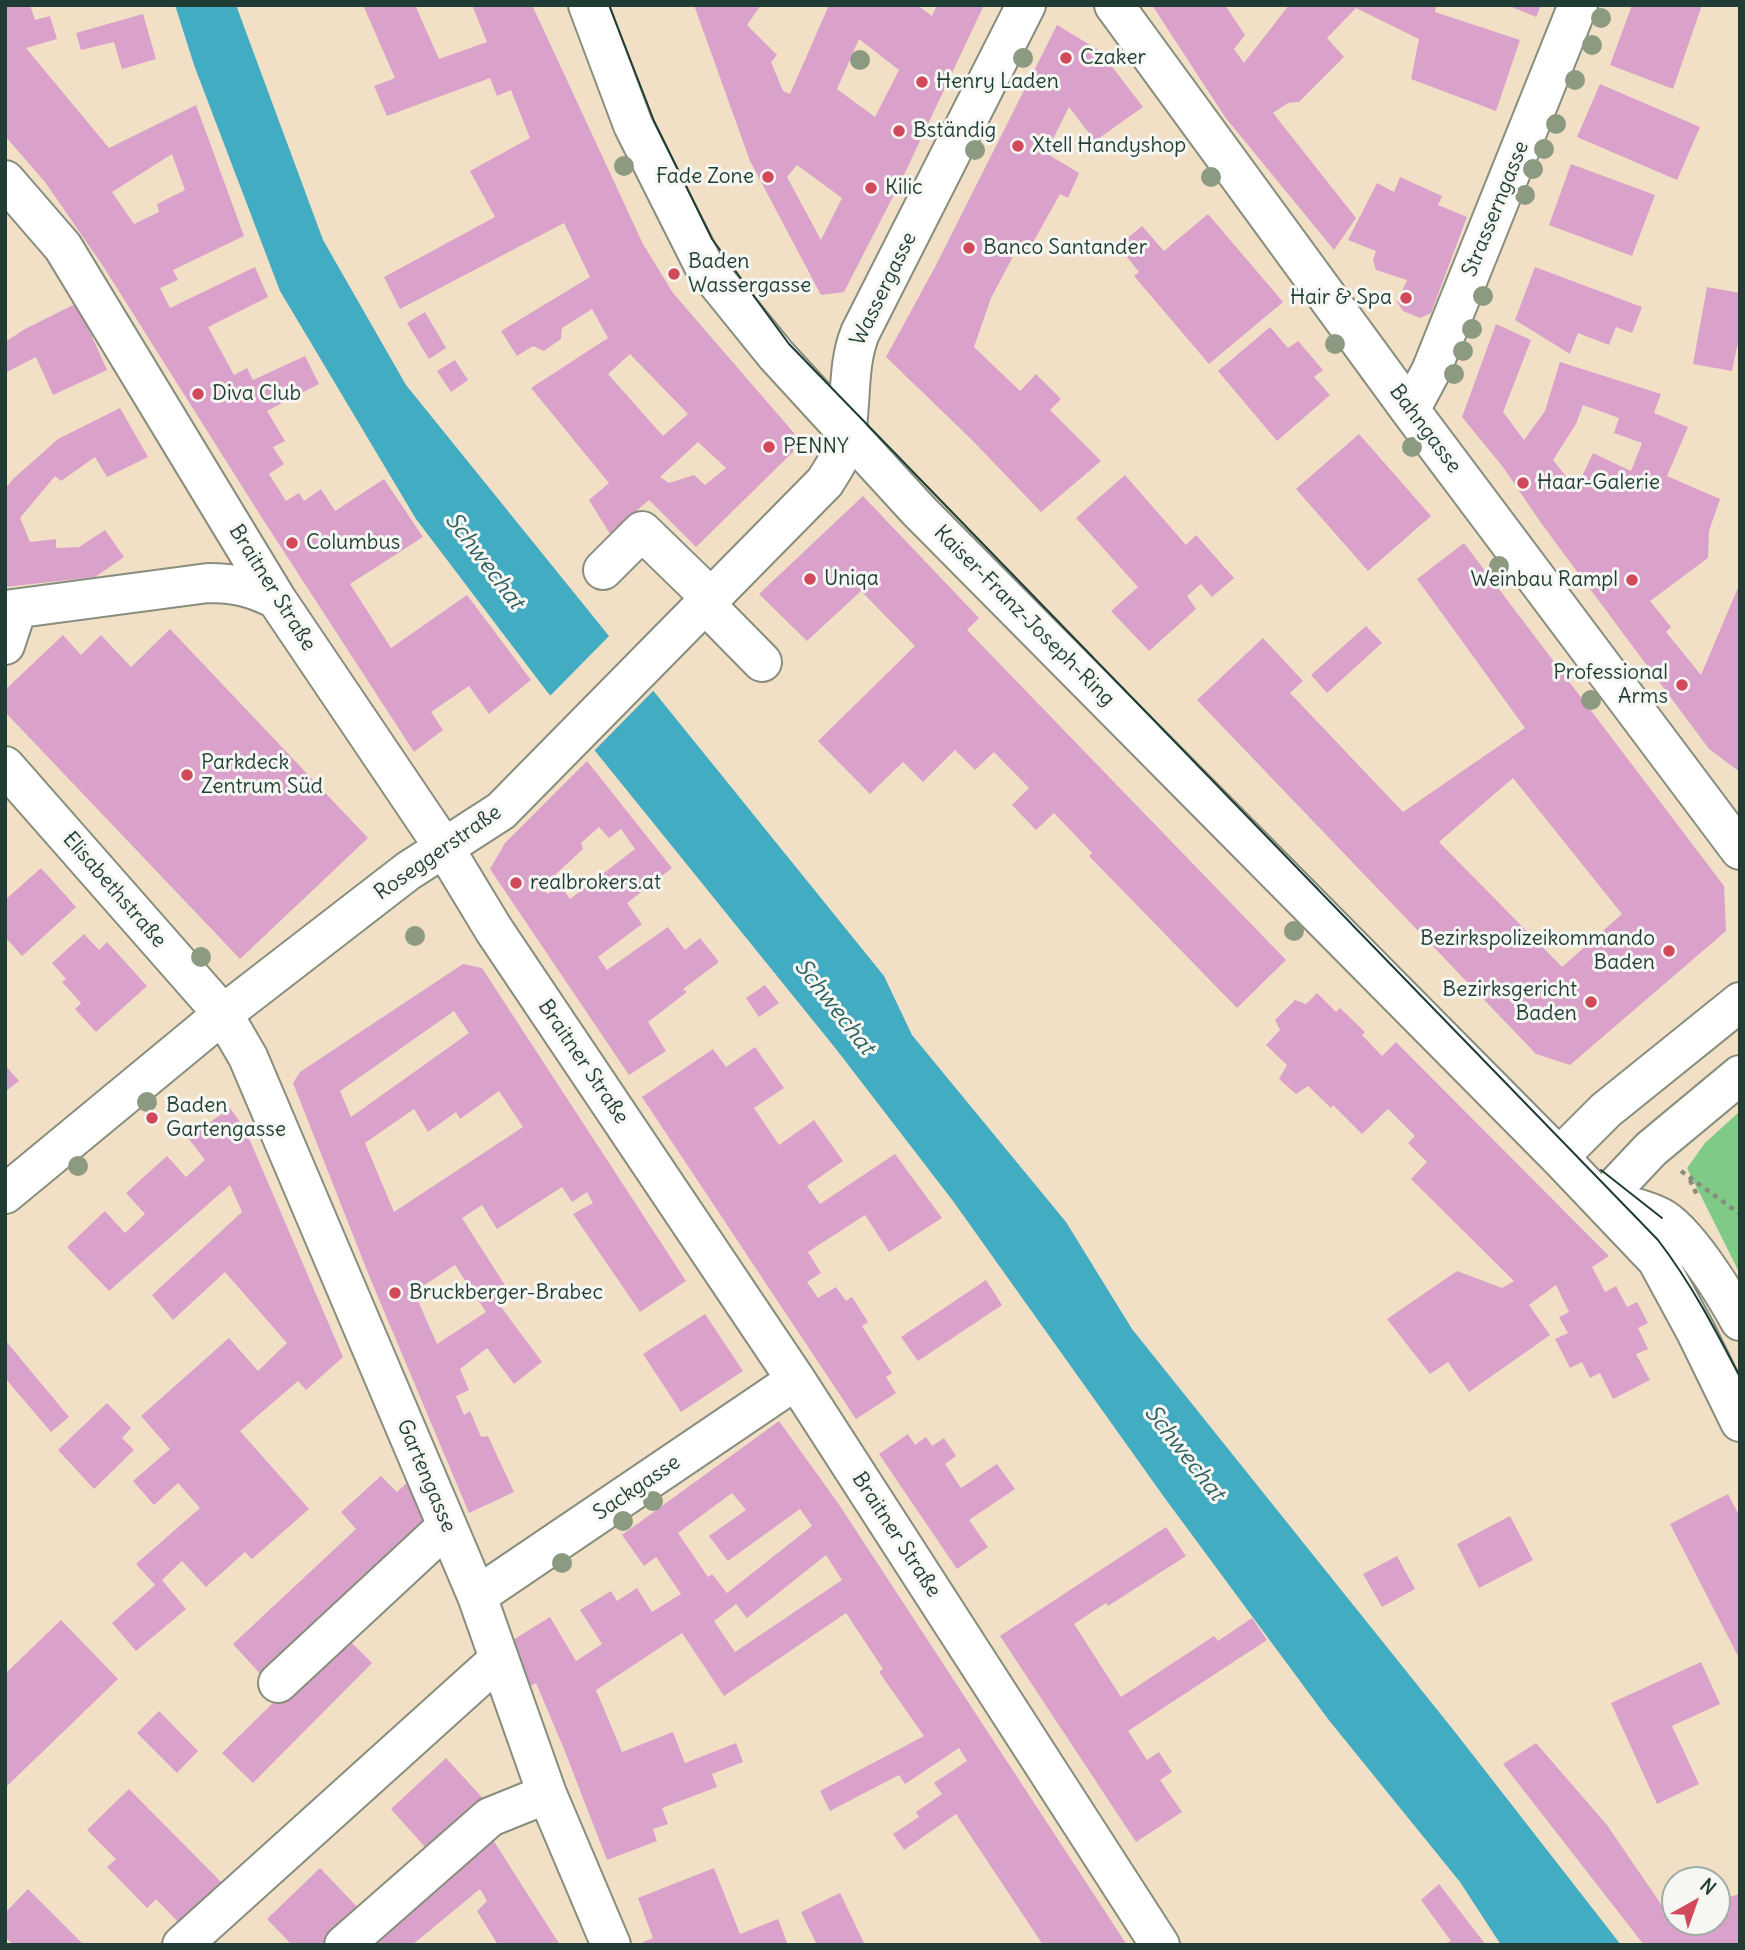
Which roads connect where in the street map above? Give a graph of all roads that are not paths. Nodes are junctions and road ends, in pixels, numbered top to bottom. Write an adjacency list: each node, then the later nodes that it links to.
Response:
1 (588, 5): 7 (street, Kaiser-Franz-Joseph-Ring)
2 (1026, 5): 7 (street, Wassergasse)
3 (1114, 5): 6 (street, Bahngasse)
4 (1578, 5): 6 (street, Strasserngasse)
5 (5, 180): 9 (street, Braitner Straße)
6 (1410, 410): 16 (street, Bahngasse)
7 (845, 431): 10 (street, Roseggerstraße); 20 (street, Kaiser-Franz-Joseph-Ring)
8 (603, 570): 10 (street)
9 (277, 600): 11 (street); 15 (street, Braitner Straße)
10 (708, 601): 13 (street); 15 (street, Roseggerstraße)
11 (11, 610): 12 (street)
12 (5, 645)
13 (762, 662)
14 (5, 766): 18 (street, Elisabethstraße)
15 (444, 849): 18 (street, Roseggerstraße); 24 (street, Braitner Straße)
16 (1740, 850)
17 (1740, 1002): 20 (street)
18 (223, 1014): 21 (street, Roseggerstraße); 26 (street, Gartengasse)
19 (1740, 1075): 22 (street)
20 (1559, 1157): 22 (street, Kaiser-Franz-Joseph-Ring)
21 (5, 1194)
22 (1602, 1201): 23 (street); 25 (street, Kaiser-Franz-Joseph-Ring)
23 (1740, 1321)
24 (796, 1380): 27 (street, Sackgasse); 34 (street, Braitner Straße)
25 (1740, 1422)
26 (447, 1526): 27 (street, Gartengasse); 29 (street)
27 (477, 1596): 28 (street, Gartengasse)
28 (499, 1659): 30 (street, Gartengasse); 31 (street)
29 (278, 1683)
30 (547, 1794): 32 (street); 33 (street, Gartengasse)
31 (182, 1945)
32 (344, 1945)
33 (611, 1945)
34 (1160, 1945)

